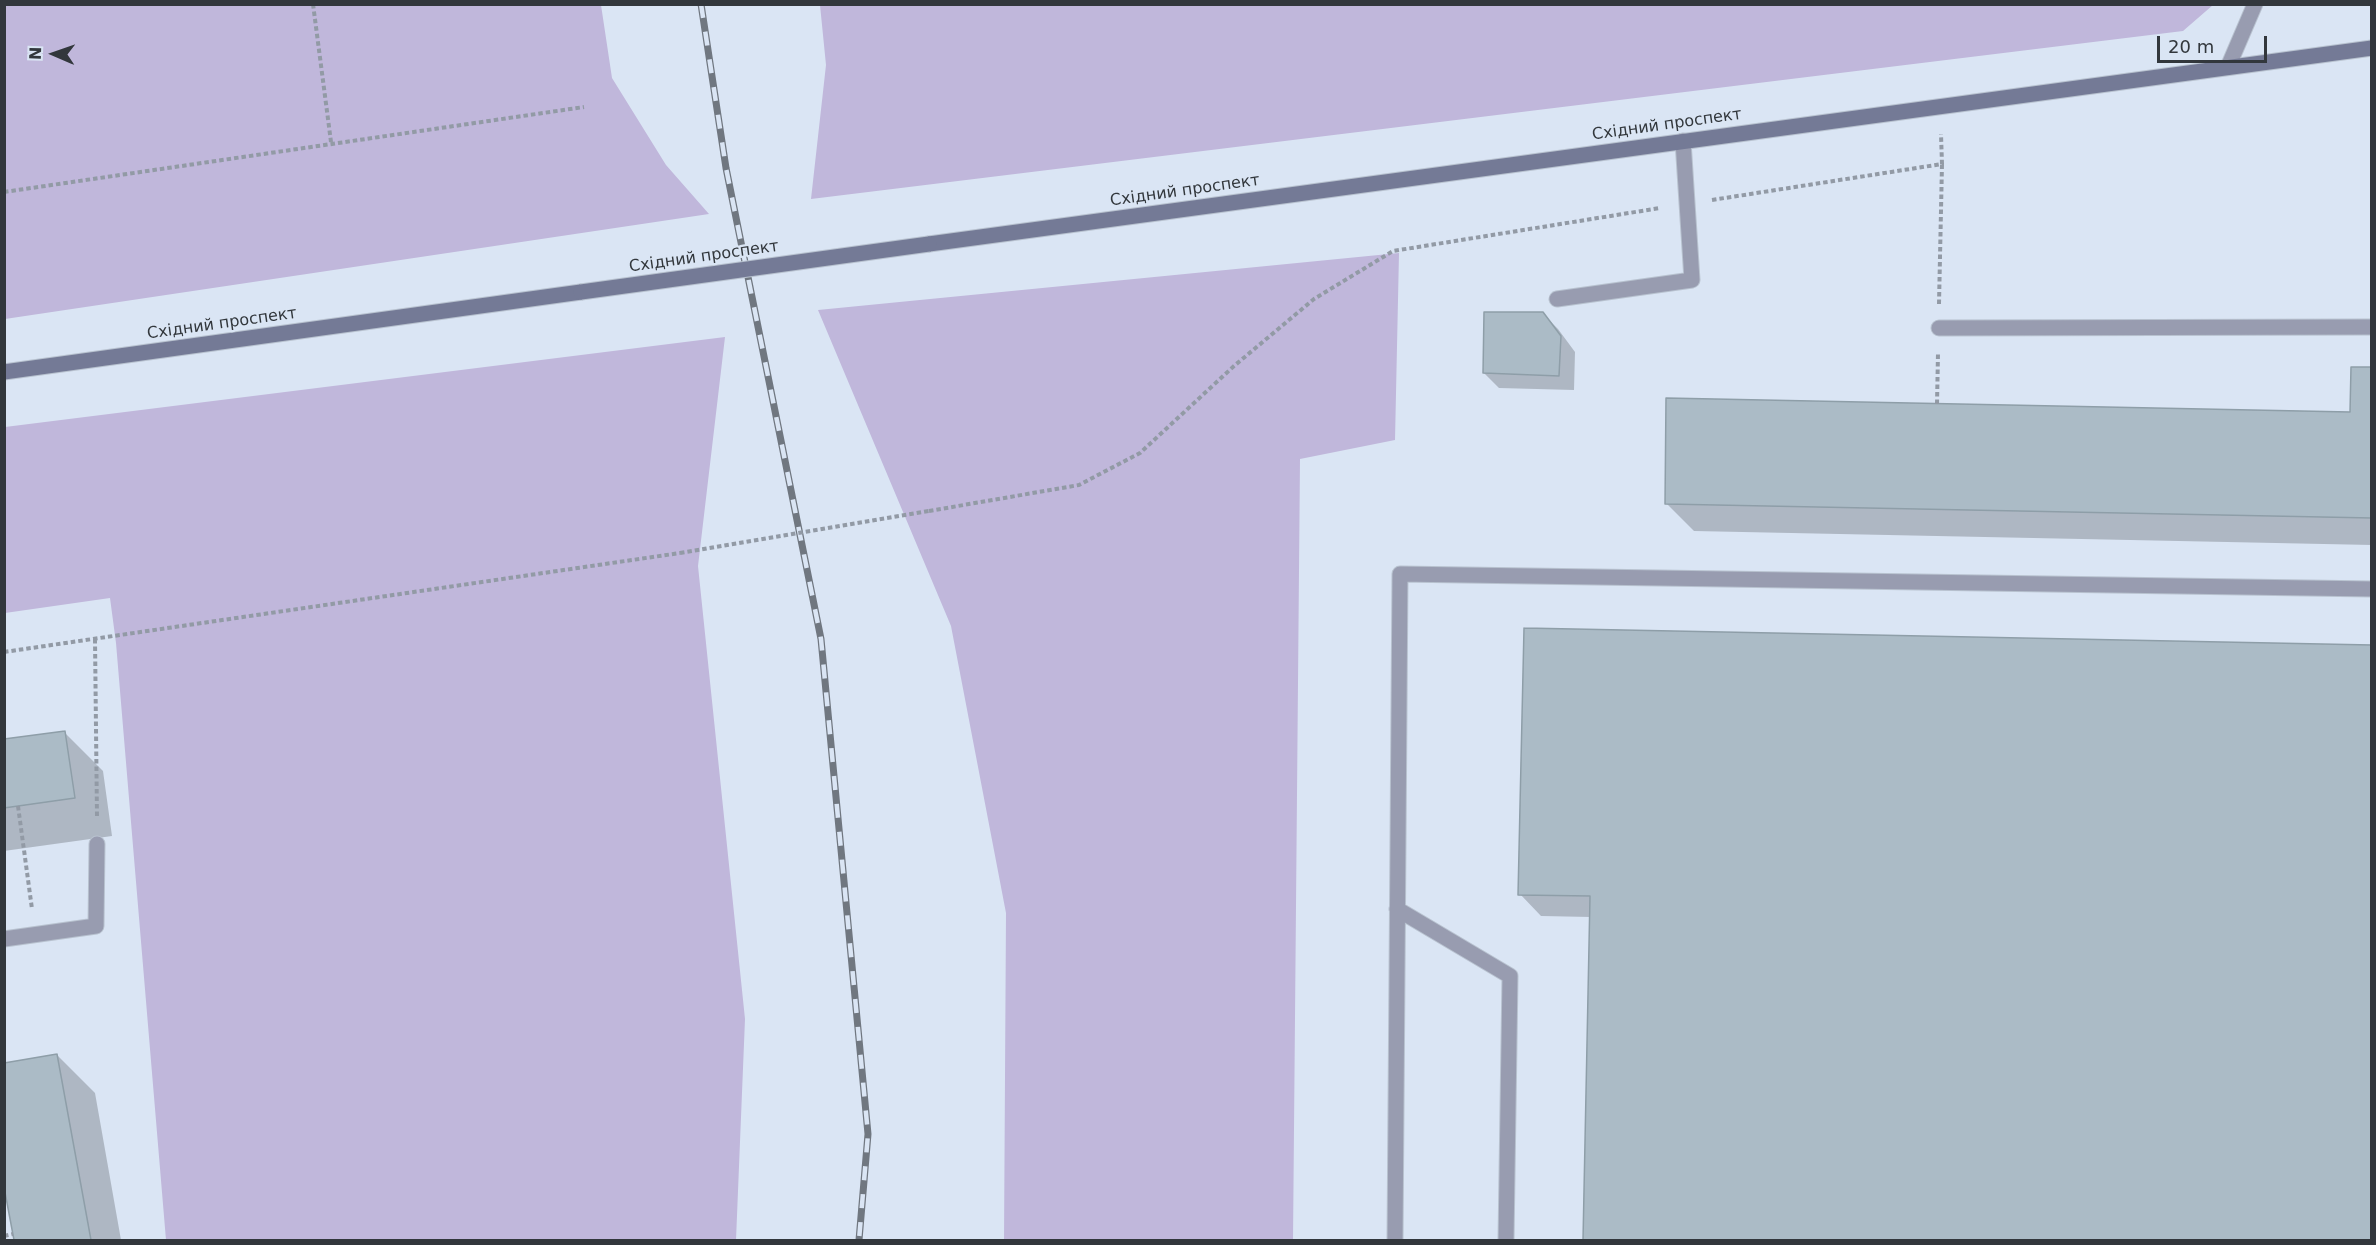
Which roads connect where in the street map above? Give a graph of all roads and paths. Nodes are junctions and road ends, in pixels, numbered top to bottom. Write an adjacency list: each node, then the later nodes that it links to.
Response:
1 (313, 4): 8 (path)
2 (2255, 4): 4 (lane)
3 (2372, 48): 4 (main road, Східний проспект)
4 (2228, 67): 5 (main road, Східний проспект)
5 (1941, 106): 7 (main road, Східний проспект); 9 (path)
6 (584, 107): 8 (path)
7 (1683, 141): 11 (lane); 15 (main road, Східний проспект, bridge)
8 (331, 142): 10 (path)
9 (1942, 164): 11 (path); 14 (path)
10 (4, 192)
11 (1687, 204): 12 (lane); 18 (path, bridge)
12 (1557, 299)
13 (2372, 327): 14 (lane)
14 (1939, 328): 16 (path)
15 (4, 372)
16 (1937, 404)
17 (2372, 589): 22 (lane)
18 (95, 639): 19 (path); 21 (path)
19 (4, 652)
20 (18, 806): 23 (path)
21 (98, 844): 23 (lane)
22 (1397, 909): 27 (lane); 28 (lane)
23 (36, 935): 24 (lane)
24 (4, 939)
25 (13, 1234): 26 (path)
26 (4, 1236)
27 (1395, 1240)
28 (1506, 1240)

